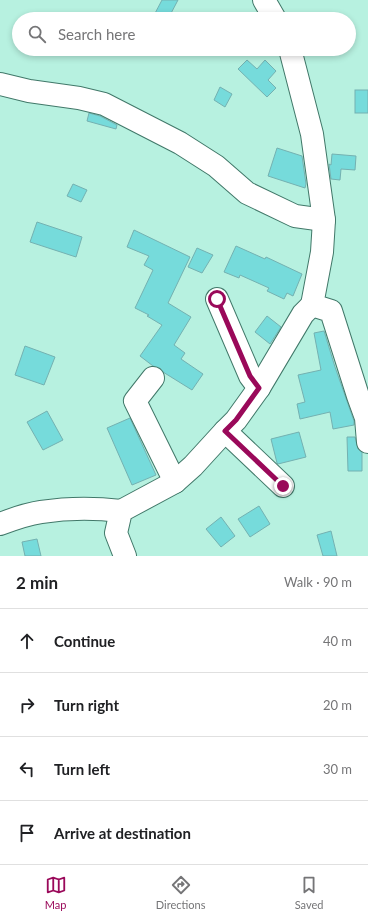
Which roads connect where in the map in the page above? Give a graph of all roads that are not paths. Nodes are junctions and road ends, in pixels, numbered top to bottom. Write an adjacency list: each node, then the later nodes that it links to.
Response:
1 (264, 0): 2 (street)
2 (271, 12)
3 (292, 56): 5 (street)
4 (0, 84): 5 (street)
5 (324, 220): 7 (street)
6 (217, 299): 9 (street)
7 (312, 305): 9 (street); 11 (street)
8 (153, 378): 12 (street)
9 (259, 388): 10 (street)
10 (225, 431): 12 (street); 13 (street)
11 (368, 442)
12 (174, 482): 14 (street)
13 (283, 486)
14 (121, 511): 15 (street); 16 (street)
15 (0, 524)
16 (125, 556)

